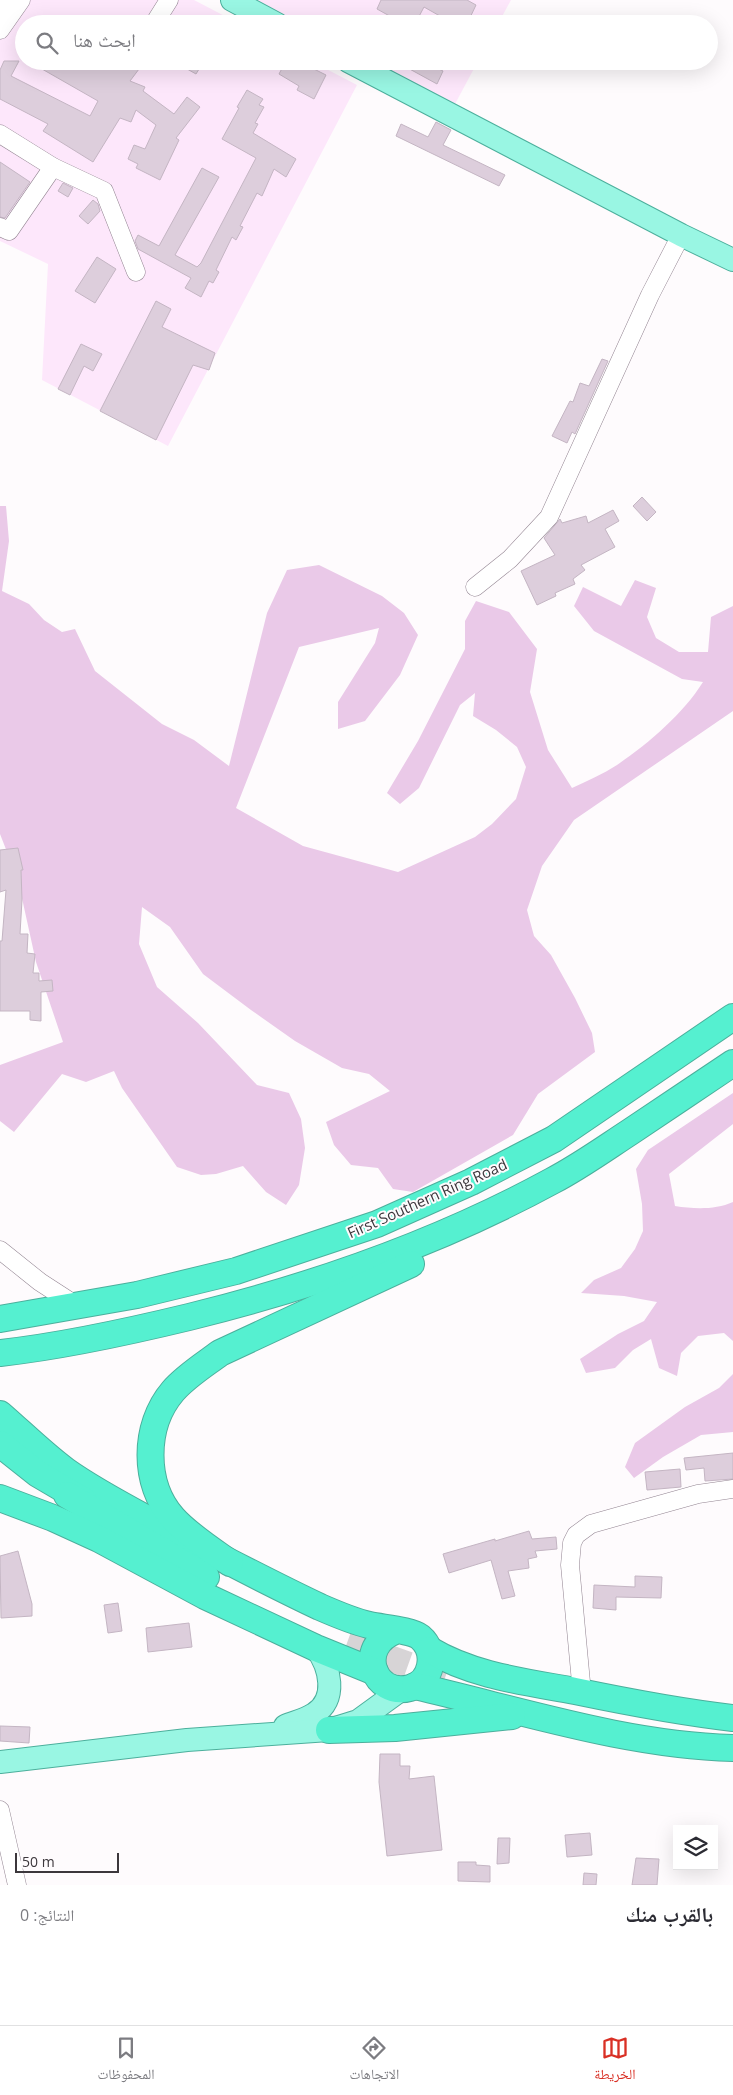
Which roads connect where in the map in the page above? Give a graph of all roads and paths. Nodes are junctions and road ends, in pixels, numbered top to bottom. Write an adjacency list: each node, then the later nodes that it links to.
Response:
1 (3, 0): 5 (street)
2 (21, 0): 8 (street)
3 (169, 0): 6 (street)
4 (232, 0): 7 (main road)
5 (0, 5)
6 (159, 15)
7 (260, 15)
8 (0, 30)
9 (365, 70): 13 (main road)
10 (0, 134): 11 (street)
11 (53, 167): 12 (street); 15 (street)
12 (0, 226)
13 (680, 235): 14 (main road); 16 (street)
14 (733, 260)
15 (136, 272)
16 (475, 587)
17 (733, 1017): 21 (highway, First Southern Ring Road)
18 (733, 1062): 19 (highway)
19 (552, 1181): 23 (highway); 29 (highway)
20 (0, 1250): 21 (street)
21 (77, 1306): 22 (highway, First Southern Ring Road)
22 (0, 1319)
23 (0, 1353)
24 (0, 1414): 29 (highway)
25 (0, 1444): 26 (highway)
26 (38, 1474): 30 (highway); 35 (highway)
27 (733, 1489): 38 (street)
28 (0, 1497): 30 (highway); 33 (highway)
29 (230, 1563): 31 (highway)
30 (198, 1573): 32 (highway)
31 (396, 1631): 34 (highway); 35 (highway)
32 (347, 1643)
33 (316, 1648): 35 (highway); 41 (main road)
34 (430, 1650): 37 (highway); 38 (highway)
35 (374, 1669): 37 (highway); 41 (main road)
36 (445, 1678): 43 (highway)
37 (408, 1688): 39 (highway); 42 (main road)
38 (582, 1693): 40 (highway)
39 (531, 1714): 42 (highway); 45 (highway)
40 (733, 1718)
41 (278, 1728): 44 (main road)
42 (329, 1730): 44 (main road)
43 (733, 1732)
44 (187, 1740): 46 (main road)
45 (733, 1748)
46 (0, 1762)
47 (0, 1810): 48 (street)
48 (17, 1885)

